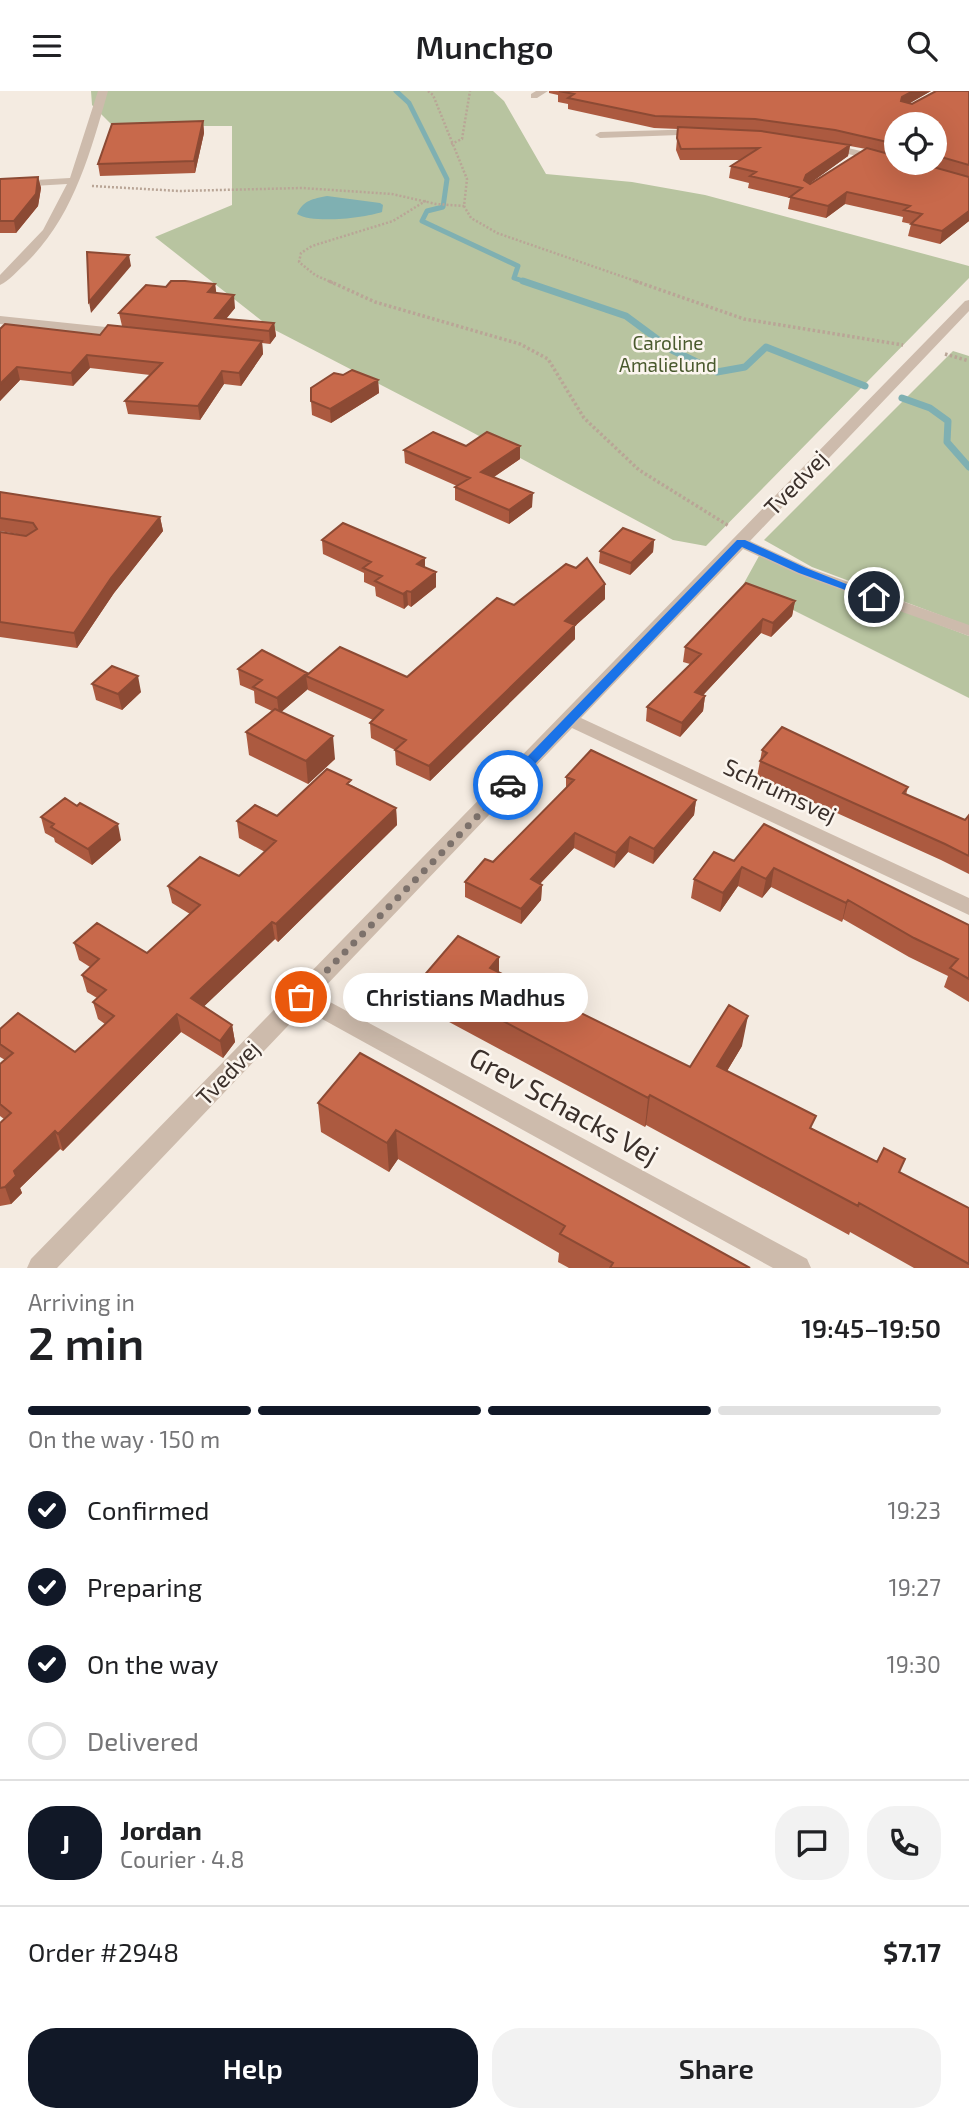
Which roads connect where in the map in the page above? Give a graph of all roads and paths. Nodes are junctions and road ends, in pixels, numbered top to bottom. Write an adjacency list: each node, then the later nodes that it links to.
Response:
1 (103, 91): 11 (street)
2 (428, 91): 6 (path)
3 (470, 91): 6 (path)
4 (717, 133): 5 (street)
5 (600, 135)
6 (451, 144): 14 (path)
7 (822, 145): 8 (street)
8 (863, 153): 9 (street); 10 (street)
9 (884, 159)
10 (853, 161)
11 (71, 183): 12 (street); 13 (path); 15 (street)
12 (0, 185)
13 (428, 200): 14 (path); 21 (path)
14 (464, 207): 19 (path)
15 (0, 281)
16 (969, 304): 19 (street, Tvedvej)
17 (0, 320): 18 (street)
18 (145, 335)
19 (924, 348): 20 (path); 21 (street, Tvedvej)
20 (969, 361)
21 (743, 539): 22 (street); 23 (street, Tvedvej)
22 (969, 631)
23 (570, 720): 24 (street, Schrumsvej); 25 (street, Tvedvej)
24 (969, 907)
25 (301, 997): 26 (street, Tvedvej); 27 (street, Grev Schacks Vej)
26 (40, 1268)
27 (799, 1268)

